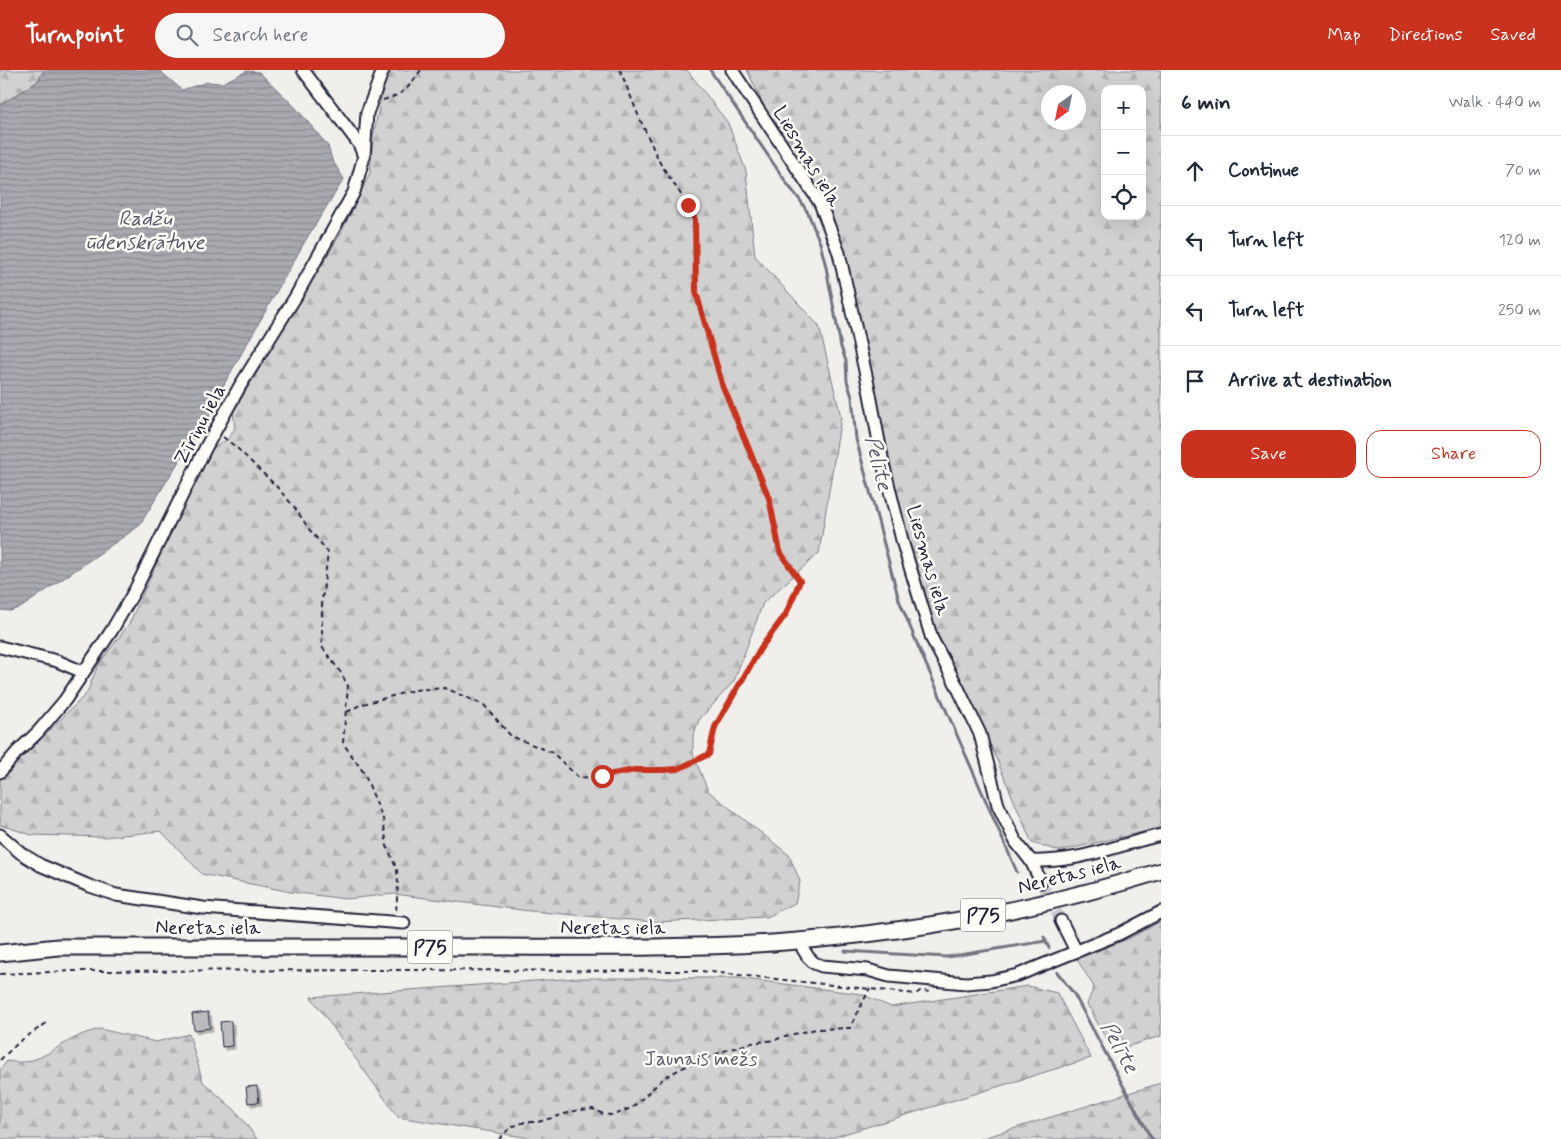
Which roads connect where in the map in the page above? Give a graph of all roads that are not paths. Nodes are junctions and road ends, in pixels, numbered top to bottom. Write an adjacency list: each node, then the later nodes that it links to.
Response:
1 (303, 70): 4 (street)
2 (383, 70): 4 (street, Zīriņu iela)
3 (732, 70): 10 (street, Liesmas iela)
4 (364, 156): 6 (street, Zīriņu iela)
5 (0, 646): 6 (street)
6 (83, 672): 7 (street, Zīriņu iela)
7 (0, 772)
8 (0, 835): 14 (street)
9 (1161, 835): 10 (street)
10 (1031, 861): 12 (street, Liesmas iela)
11 (1161, 871): 16 (main road, Neretas iela / P75)
12 (1041, 882)
13 (1161, 912): 19 (street)
14 (400, 919)
15 (1061, 921): 19 (street)
16 (802, 941): 18 (main road, Neretas iela / P75); 19 (street)
17 (0, 942): 18 (main road, Neretas iela)
18 (58, 947): 20 (main road, Neretas iela / P75)
19 (1076, 951)
20 (0, 954)

